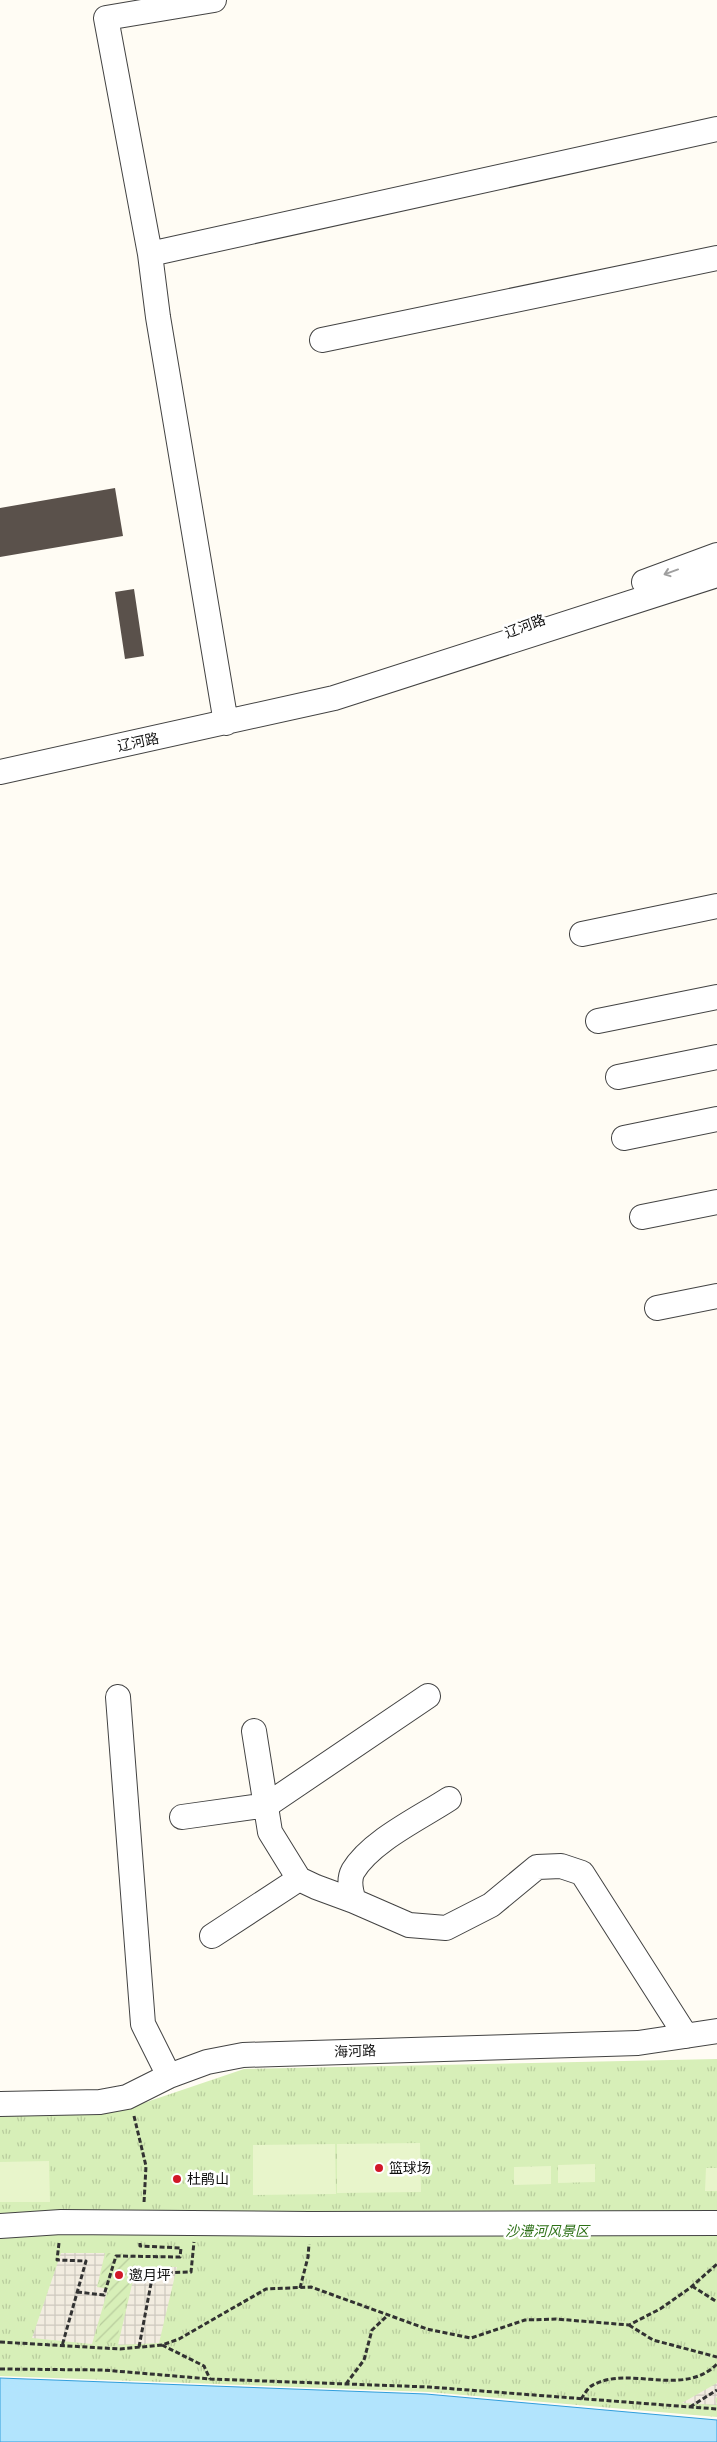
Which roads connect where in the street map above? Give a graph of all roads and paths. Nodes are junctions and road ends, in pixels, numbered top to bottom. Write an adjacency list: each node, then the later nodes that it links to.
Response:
1 (214, 0): 2 (street)
2 (104, 9): 4 (street)
3 (717, 129): 4 (street)
4 (150, 254): 10 (street)
5 (717, 258): 6 (street)
6 (322, 340)
7 (717, 555): 9 (street, 辽河路, one-way to 9)
8 (717, 575): 9 (street, 辽河路)
9 (334, 698): 10 (street, 辽河路)
10 (226, 723): 11 (street, 辽河路)
11 (0, 772)
12 (717, 906): 13 (street)
13 (582, 934)
14 (717, 997): 15 (street)
15 (598, 1021)
16 (717, 1057): 17 (street)
17 (618, 1077)
18 (717, 1119): 19 (street)
19 (624, 1138)
20 (717, 1202): 21 (street)
21 (642, 1217)
22 (717, 1296): 23 (street)
23 (657, 1308)
24 (428, 1696): 28 (street)
25 (118, 1698): 35 (street)
26 (254, 1730): 28 (street)
27 (449, 1799): 31 (street)
28 (267, 1805): 29 (street); 30 (street)
29 (182, 1817)
30 (299, 1879): 31 (street); 32 (street)
31 (354, 1901): 34 (street)
32 (212, 1936)
33 (717, 2031): 34 (street, 海河路)
34 (686, 2036): 35 (street, 海河路)
35 (169, 2076): 36 (street, 海河路)
36 (127, 2097): 37 (street, 海河路); 39 (path)
37 (0, 2104)
38 (60, 2222): 39 (street); 43 (street); 47 (path)
39 (144, 2222): 40 (street); 47 (path)
40 (195, 2222): 42 (street); 54 (path)
41 (717, 2223): 42 (street)
42 (309, 2224): 46 (path)
43 (0, 2226)
44 (717, 2264): 45 (path)
45 (692, 2286): 48 (path); 50 (path)
46 (300, 2288): 49 (path); 52 (path)
47 (77, 2292): 53 (path)
48 (717, 2302)
49 (388, 2314): 50 (path); 59 (path)
50 (629, 2325): 55 (path)
51 (0, 2342): 53 (path)
52 (162, 2345): 54 (path); 58 (path)
53 (62, 2346): 54 (path)
54 (139, 2347)
55 (717, 2357)
56 (717, 2364): 61 (path)
57 (0, 2369): 58 (path)
58 (210, 2380): 59 (path)
59 (346, 2384): 61 (path)
60 (717, 2390): 62 (path)
61 (581, 2400): 62 (path)
62 (690, 2407): 63 (path)
63 (717, 2409)

